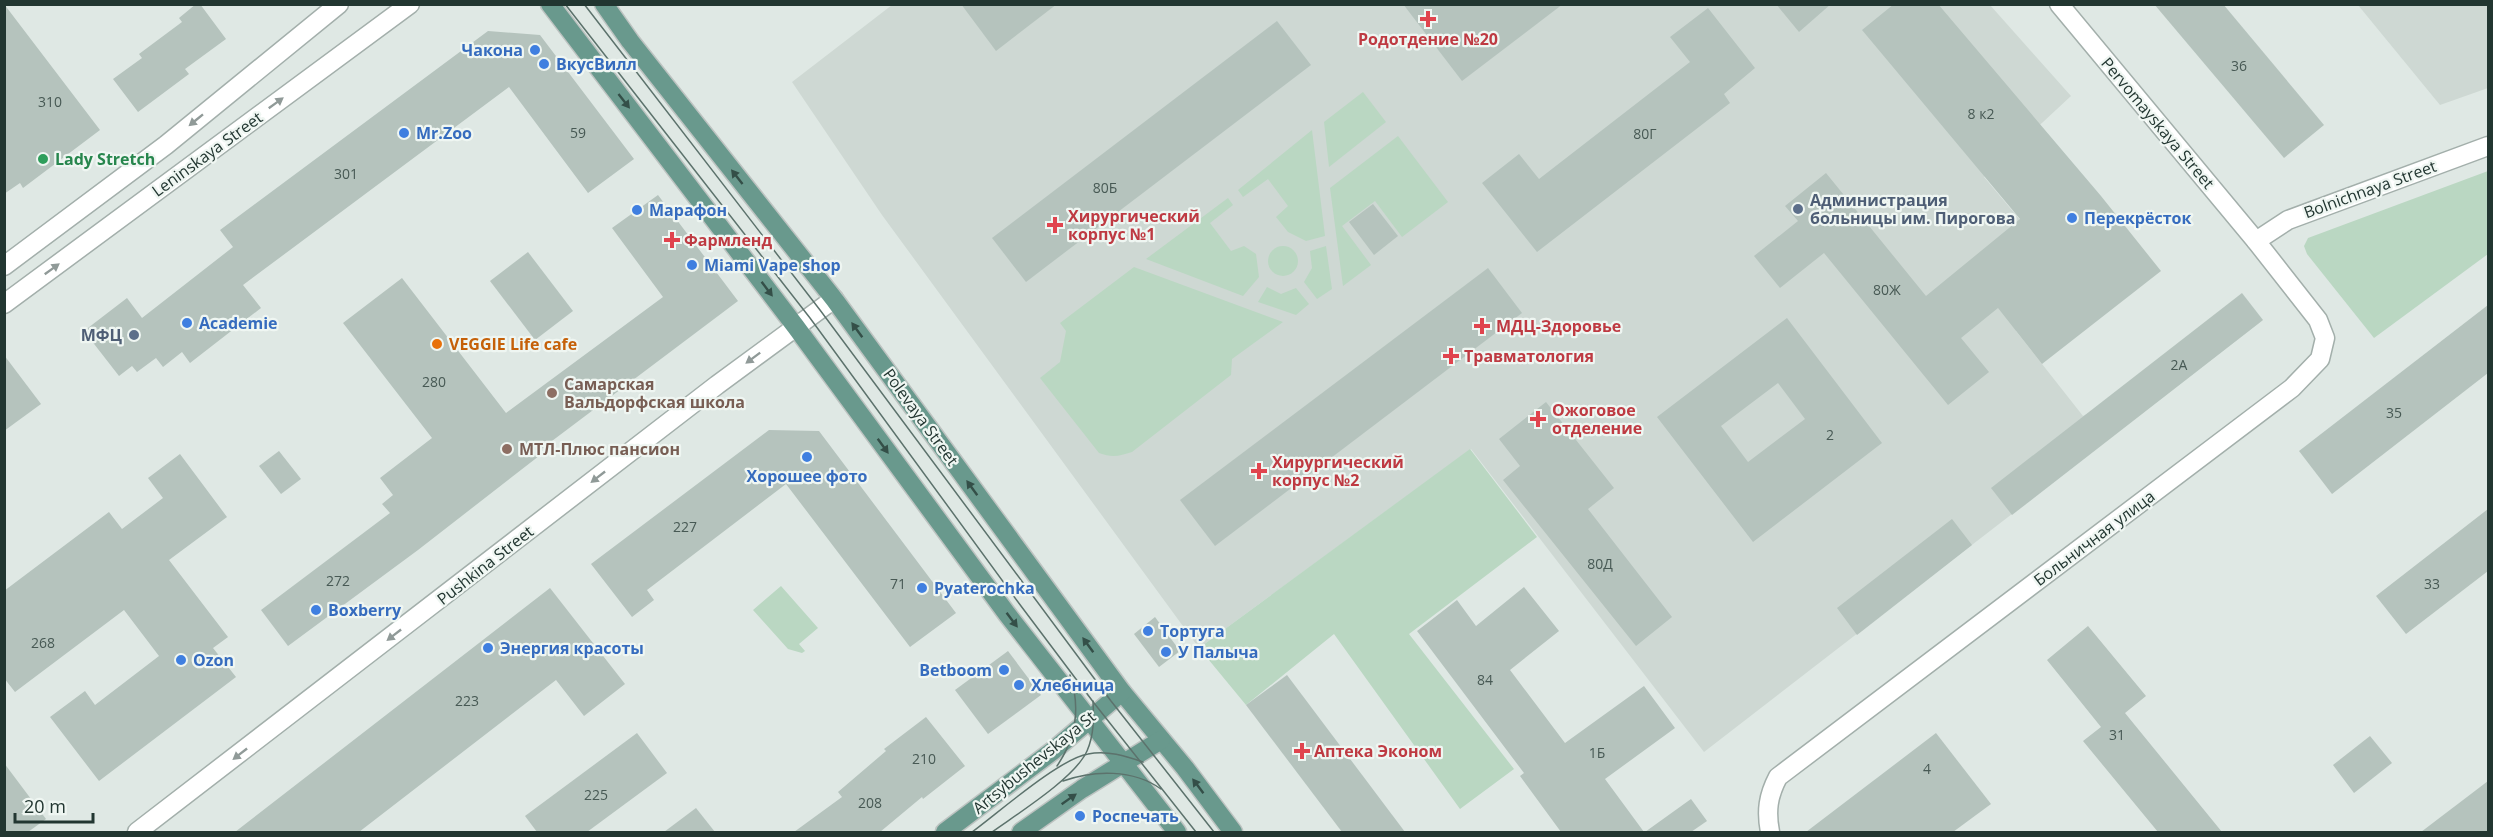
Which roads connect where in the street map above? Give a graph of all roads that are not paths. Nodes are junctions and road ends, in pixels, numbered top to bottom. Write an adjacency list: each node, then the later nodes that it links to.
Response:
1 (339, 4): 8 (street, Leninskaya Street, one-way to 8)
2 (410, 4): 10 (street, Leninskaya Street, one-way to 2)
3 (550, 4): 11 (main road, one-way to 11)
4 (604, 4): 9 (main road, Polevaya Street, one-way to 4)
5 (2059, 4): 7 (street, Pervomayskaya Street)
6 (2488, 146): 7 (street, Bolnichnaya Street)
7 (2256, 241): 21 (street, Больничная улица)
8 (4, 266)
9 (834, 299): 11 (street, Pushkina Street); 12 (main road, Polevaya Street, one-way to 9)
10 (4, 304)
11 (796, 327): 13 (main road, one-way to 13); 16 (street, Pushkina Street, one-way to 16)
12 (1122, 692): 13 (main road, Artsybushevskaya St); 14 (main road, Polevaya Street)
13 (1089, 719): 15 (main road); 17 (main road, Artsybushevskaya St)
14 (1161, 740): 15 (main road); 20 (main road, Polevaya Street, one-way to 14)
15 (1125, 764): 18 (main road, one-way to 15); 19 (main road)
16 (137, 832)
17 (945, 832)
18 (1021, 832)
19 (1177, 832)
20 (1233, 832)
21 (1770, 832)

